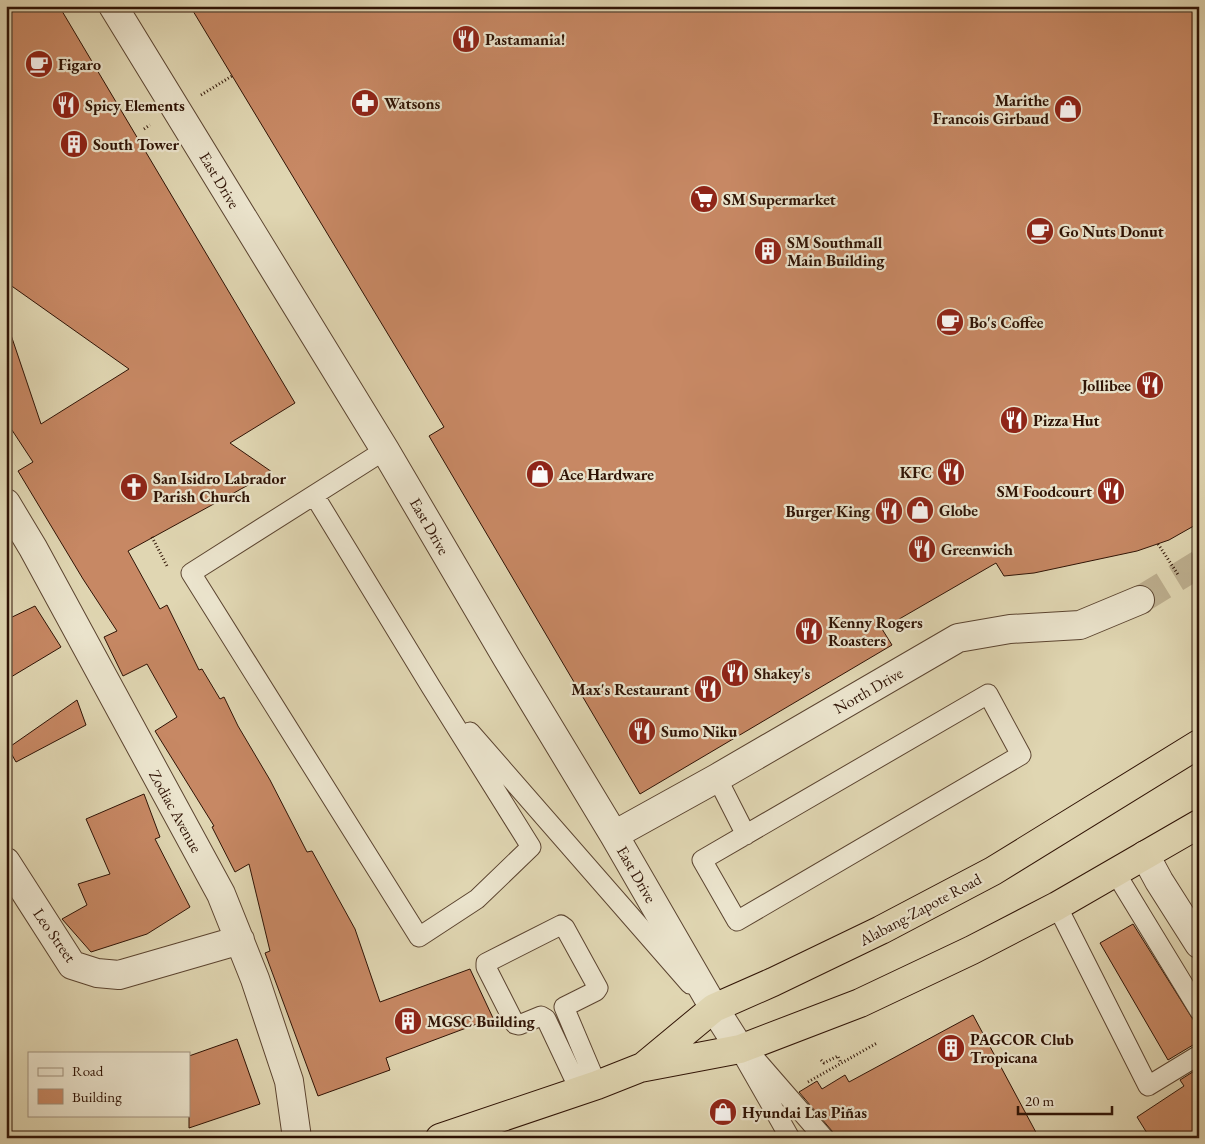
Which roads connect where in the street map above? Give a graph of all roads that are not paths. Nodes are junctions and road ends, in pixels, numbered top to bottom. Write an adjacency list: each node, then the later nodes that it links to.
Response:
1 (114, 6): 2 (street, East Drive)
2 (385, 450): 3 (lane); 10 (street, East Drive)
3 (314, 495): 6 (lane); 6 (lane)
4 (6, 503): 16 (street, Zodiac Avenue)
5 (1140, 600): 8 (street, North Drive)
6 (431, 688): 27 (lane)
7 (1199, 744): 18 (highway, Alabang-Zapote Road)
8 (717, 778): 10 (street, North Drive); 11 (lane)
9 (1198, 825): 12 (highway, Alabang-Zapote Road)
10 (614, 835): 18 (street, East Drive)
11 (746, 835): 11 (lane)
12 (1145, 855): 14 (highway, Alabang-Zapote Road); 17 (street)
13 (6, 862): 16 (street, Leo Street)
14 (1115, 872): 15 (highway, Alabang-Zapote Road); 19 (lane)
15 (1056, 906): 20 (highway, Alabang-Zapote Road); 21 (lane)
16 (240, 940): 24 (street, Zodiac Avenue)
17 (1199, 944)
18 (714, 1008): 20 (street, East Drive); 22 (highway, Alabang-Zapote Road)
19 (1199, 1010)
20 (740, 1049): 22 (highway, Alabang-Zapote Road); 26 (lane)
21 (1199, 1054)
22 (640, 1068): 23 (highway, Alabang-Zapote Road)
23 (589, 1088): 23 (lane); 25 (highway, Alabang-Zapote Road)
24 (296, 1138)
25 (440, 1138)
26 (790, 1138)
27 (824, 1138)

